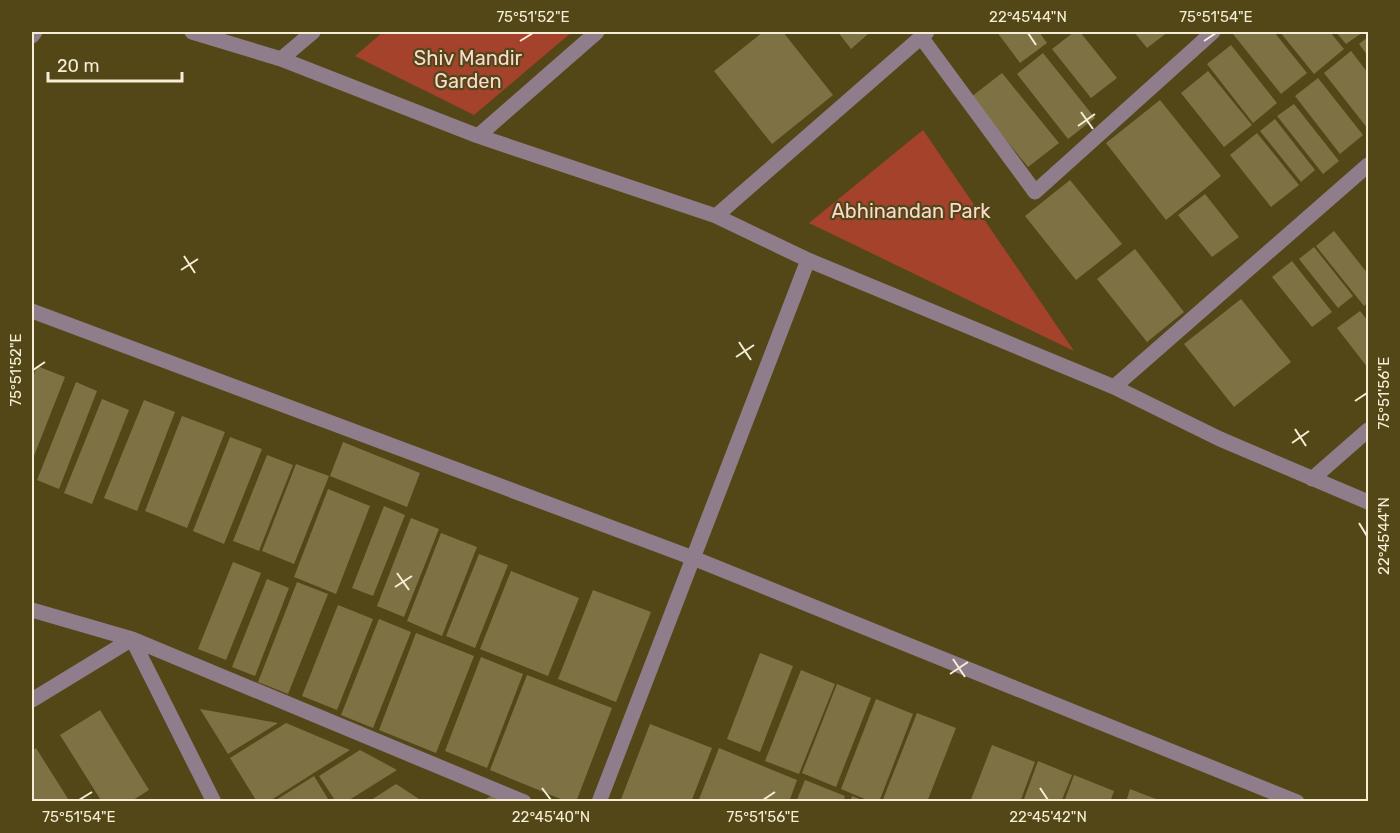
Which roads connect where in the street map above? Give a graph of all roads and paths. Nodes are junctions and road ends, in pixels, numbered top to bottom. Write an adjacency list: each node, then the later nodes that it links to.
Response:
1 (35, 32): 7 (street)
2 (192, 32): 8 (street)
3 (313, 32): 8 (street)
4 (597, 32): 9 (street)
5 (1213, 32): 6 (street)
6 (924, 34): 11 (street)
7 (32, 36)
8 (281, 59): 9 (street)
9 (478, 136): 11 (street)
10 (1368, 165): 14 (street)
11 (716, 216): 12 (street)
12 (808, 260): 14 (street); 18 (street)
13 (32, 311): 18 (street)
14 (1114, 387): 16 (street)
15 (1368, 430): 16 (street)
16 (1312, 479): 17 (street)
17 (1368, 502)
18 (693, 558): 24 (street); 25 (street)
19 (32, 610): 20 (street)
20 (132, 639): 21 (street); 22 (street); 23 (street)
21 (32, 700)
22 (214, 801)
23 (524, 801)
24 (599, 801)
25 (1297, 801)

